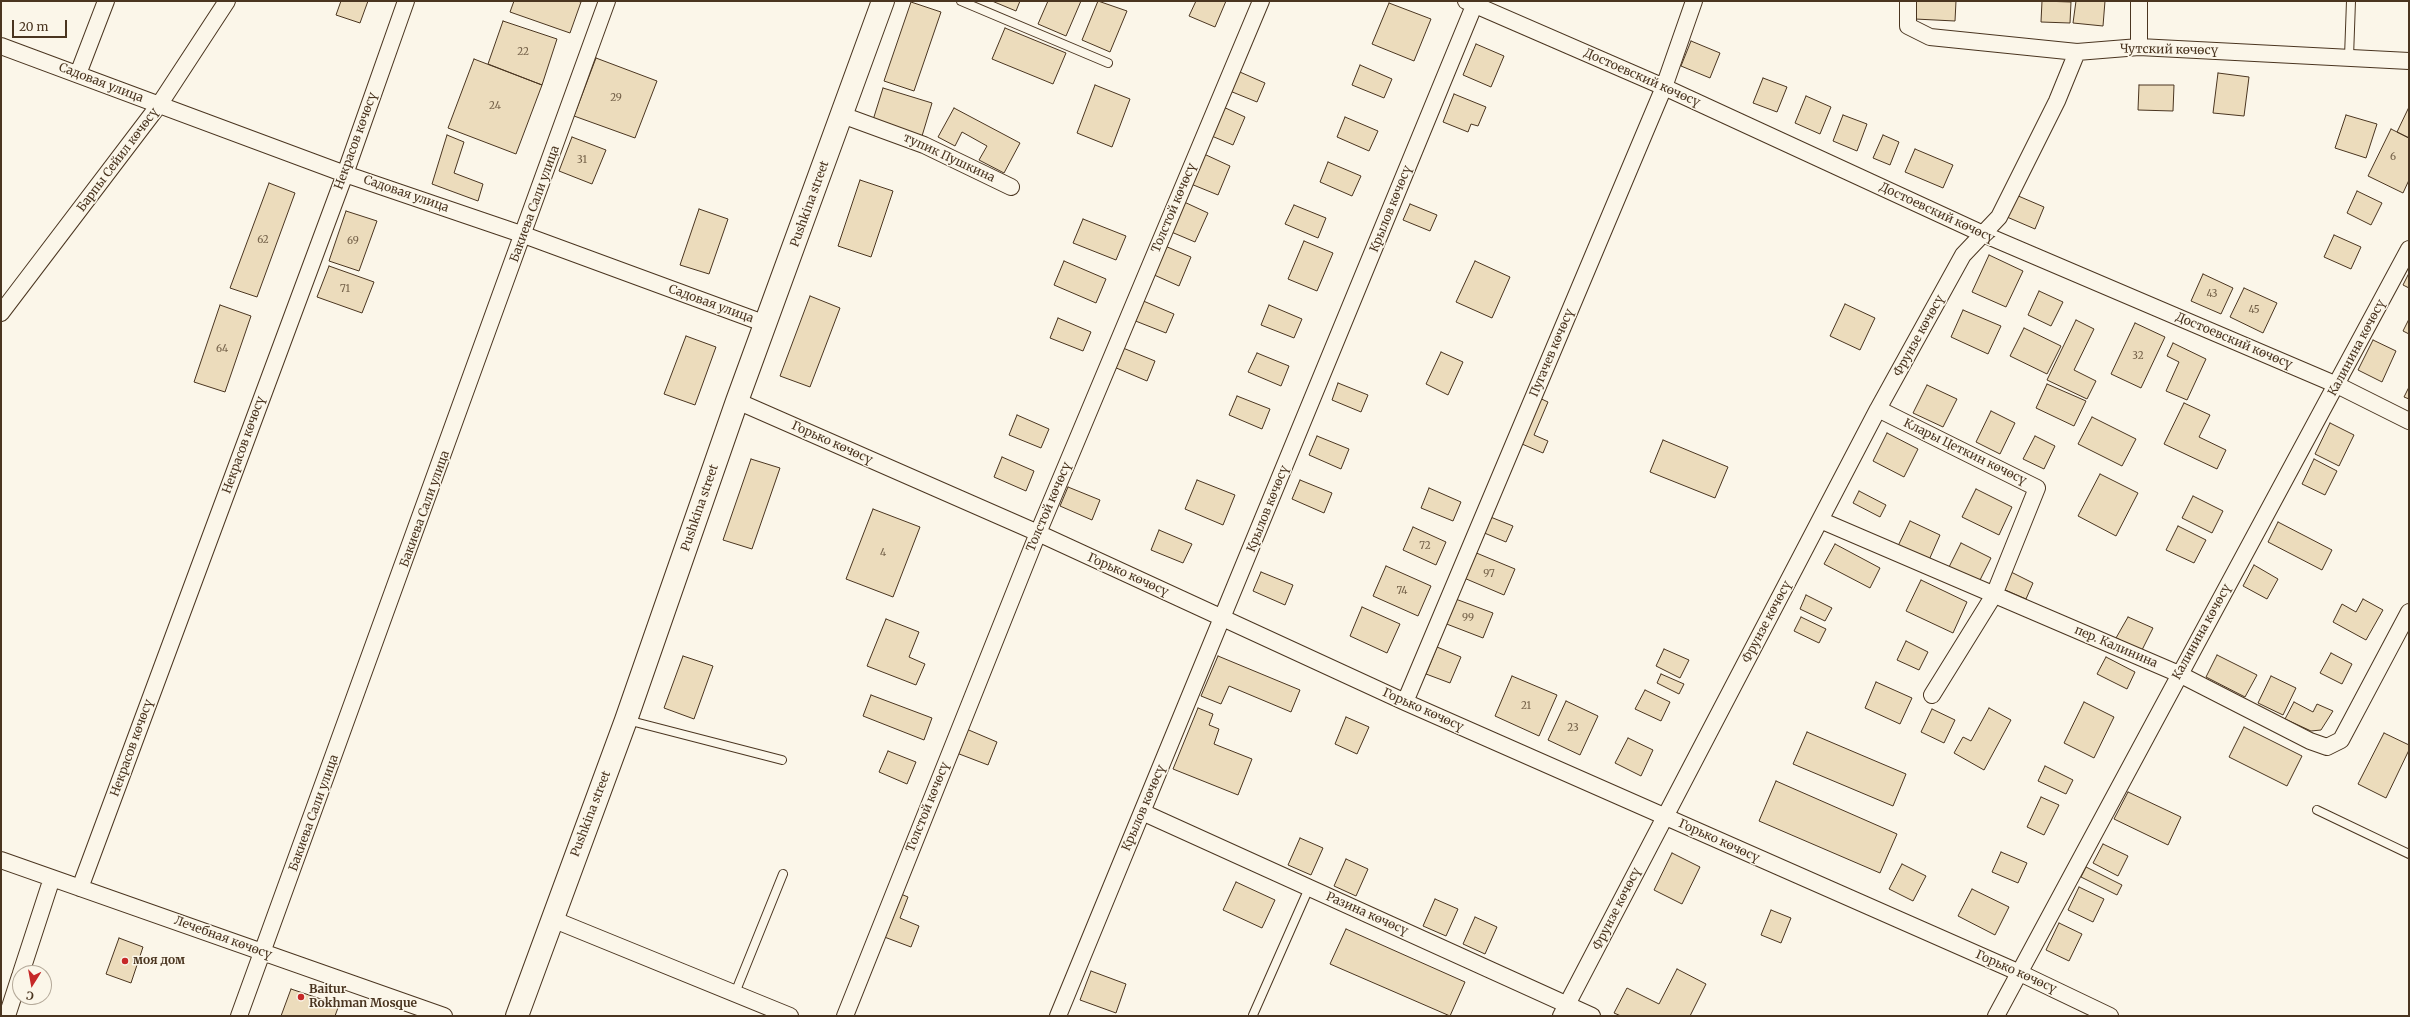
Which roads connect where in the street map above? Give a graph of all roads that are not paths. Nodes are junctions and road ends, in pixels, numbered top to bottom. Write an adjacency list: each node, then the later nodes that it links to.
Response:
1 (106, 1): 19 (street)
2 (227, 1): 21 (street, Барпы Сейил көчөсү)
3 (406, 1): 23 (street, Некрасов көчөсү)
4 (607, 1): 26 (street, Бакиева Сали улица)
5 (883, 1): 22 (highway, Pushkina street)
6 (961, 1): 18 (lane)
7 (1261, 1): 35 (street, Толстой көчөсү)
8 (1694, 1): 20 (street, Пугачев көчөсү)
9 (1908, 1): 15 (street, Чутский көчөсү)
10 (2139, 1): 14 (street)
11 (2351, 1): 16 (lane)
12 (1472, 2): 20 (street, Достоевский көчөсү); 38 (street, Крылов көчөсү)
13 (1, 46): 19 (street, Садовая улица)
14 (2139, 46): 15 (street, Чутский көчөсү); 16 (street, Чутский көчөсү)
15 (2077, 52): 25 (street, Фрунзе көчөсү)
16 (2349, 57): 17 (street, Чутский көчөсү)
17 (2409, 61)
18 (1108, 63)
19 (78, 74): 21 (street, Садовая улица)
20 (1664, 87): 25 (street, Достоевский көчөсү); 41 (street, Пугачев көчөсү)
21 (159, 105): 23 (street, Садовая улица); 28 (street, Барпы Сейил көчөсү)
22 (842, 115): 24 (street, тупик Пушкина); 29 (highway, Pushkina street)
23 (345, 174): 26 (street, Садовая улица); 51 (street, Некрасов көчөсү)
24 (1011, 187)
25 (1983, 234): 30 (street, Достоевский көчөсү); 32 (street, Фрунзе көчөсү)
26 (524, 235): 29 (street, Садовая улица); 54 (street, Бакиева Сали улица)
27 (2409, 249): 30 (street, Калинина көчөсү)
28 (1, 313)
29 (766, 324): 31 (highway, Pushkina street)
30 (2337, 385): 33 (street, Достоевский көчөсү); 39 (street, Калинина көчөсү)
31 (737, 401): 35 (street, Горько көчөсү); 42 (highway, Pushkina street)
32 (1878, 409): 34 (street, Фрунзе көчөсү); 36 (street, Клары Цеткин көчөсү)
33 (2409, 421)
34 (1820, 520): 36 (street, пер. Калинина); 46 (street, Фрунзе көчөсү)
35 (1038, 533): 38 (street, Горько көчөсү); 66 (street, Толстой көчөсү)
36 (1994, 595): 39 (street, пер. Калинина); 40 (street, Клары Цеткин көчөсү)
37 (2409, 612): 39 (street, пер. Калинина)
38 (1223, 618): 41 (street, Горько көчөсү); 45 (street, Крылов көчөсү)
39 (2179, 674): 56 (street, Калинина көчөсү)
40 (1932, 695)
41 (1405, 702): 46 (street, Горько көчөсү)
42 (626, 720): 43 (lane); 53 (highway, Pushkina street)
43 (782, 760)
44 (2317, 810): 47 (lane)
45 (1142, 812): 52 (street, Разина көчөсү); 67 (street, Крылов көчөсү)
46 (1665, 817): 56 (street, Горько көчөсү); 59 (street, Фрунзе көчөсү)
47 (2409, 854)
48 (1, 860): 50 (street, Лечебная көчөсү)
49 (783, 874): 57 (lane)
50 (52, 878): 51 (street, Лечебная көчөсү); 55 (street)
51 (80, 888): 54 (street, Лечебная көчөсү)
52 (1309, 888): 59 (street, Разина көчөсү); 60 (lane)
53 (552, 919): 57 (street); 64 (highway, Pushkina street)
54 (263, 953): 62 (street, Бакиева Сали улица); 63 (street, Лечебная көчөсү)
55 (24, 965)
56 (2020, 973): 69 (street, Калинина көчөсү); 70 (street, Горько көчөсү)
57 (735, 994): 65 (street)
58 (12, 1001): 61 (street)
59 (1564, 1010): 68 (street, Разина көчөсү)
60 (1253, 1015)
61 (7, 1016)
62 (239, 1016)
63 (444, 1016)
64 (517, 1016)
65 (790, 1016)
66 (845, 1016)
67 (1058, 1016)
68 (1592, 1016)
69 (1996, 1016)
70 (2110, 1016)

